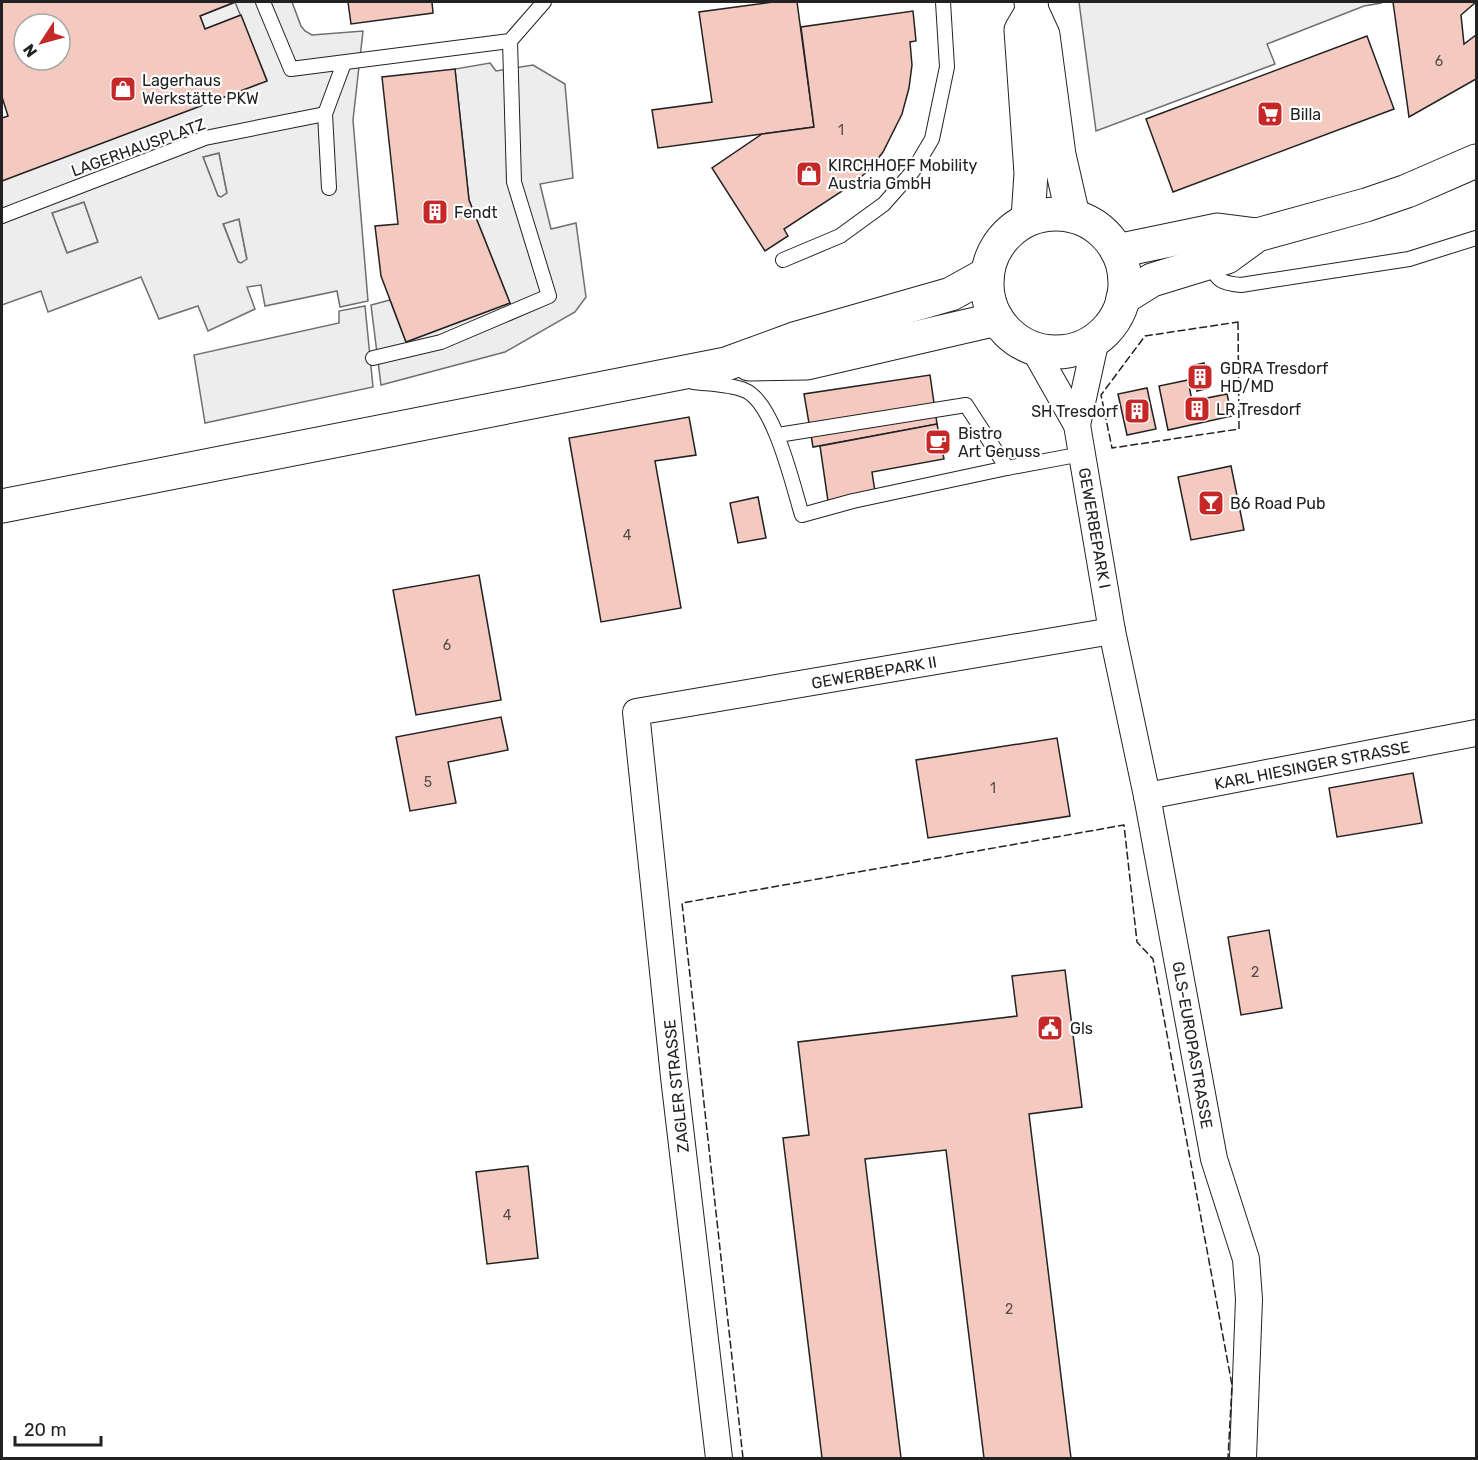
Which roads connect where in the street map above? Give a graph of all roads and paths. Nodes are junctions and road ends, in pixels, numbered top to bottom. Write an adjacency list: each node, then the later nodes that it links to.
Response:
1 (264, 2): 6 (lane)
2 (544, 2): 5 (lane)
3 (943, 2): 16 (lane)
4 (1032, 7): 11 (main road); 12 (main road)
5 (510, 41): 6 (lane); 23 (lane)
6 (344, 63): 7 (lane)
7 (325, 114): 9 (lane); 10 (lane, LAGERHAUSPLATZ)
8 (1476, 161): 13 (main road)
9 (329, 188)
10 (2, 216)
11 (1073, 216): 12 (main road); 15 (main road)
12 (1028, 219): 18 (main road)
13 (1257, 235): 15 (main road); 17 (main road)
14 (1476, 238): 17 (lane)
15 (1117, 251): 19 (main road)
16 (783, 260)
17 (1208, 262): 19 (main road)
18 (987, 274): 20 (main road); 24 (main road)
19 (1123, 298): 21 (main road)
20 (997, 319): 22 (main road); 24 (main road)
21 (1096, 339): 22 (main road); 26 (street, GEWERBEPARK I)
22 (1034, 349): 26 (street, GEWERBEPARK I)
23 (373, 358)
24 (726, 364): 25 (main road)
25 (661, 377): 27 (lane); 30 (main road)
26 (1077, 425): 28 (street, GEWERBEPARK I)
27 (778, 435): 29 (lane); 29 (lane)
28 (1082, 454): 29 (lane); 31 (street, GEWERBEPARK I)
29 (1007, 468)
30 (2, 506)
31 (1112, 631): 32 (street, GEWERBEPARK II); 34 (street, GLS-EUROPASTRASSE)
32 (636, 712): 35 (street, ZAGLER STRASSE)
33 (1476, 734): 34 (street, KARL HIESINGER STRASSE)
34 (1147, 796): 36 (street, GLS-EUROPASTRASSE)
35 (719, 1458)
36 (1243, 1458)

